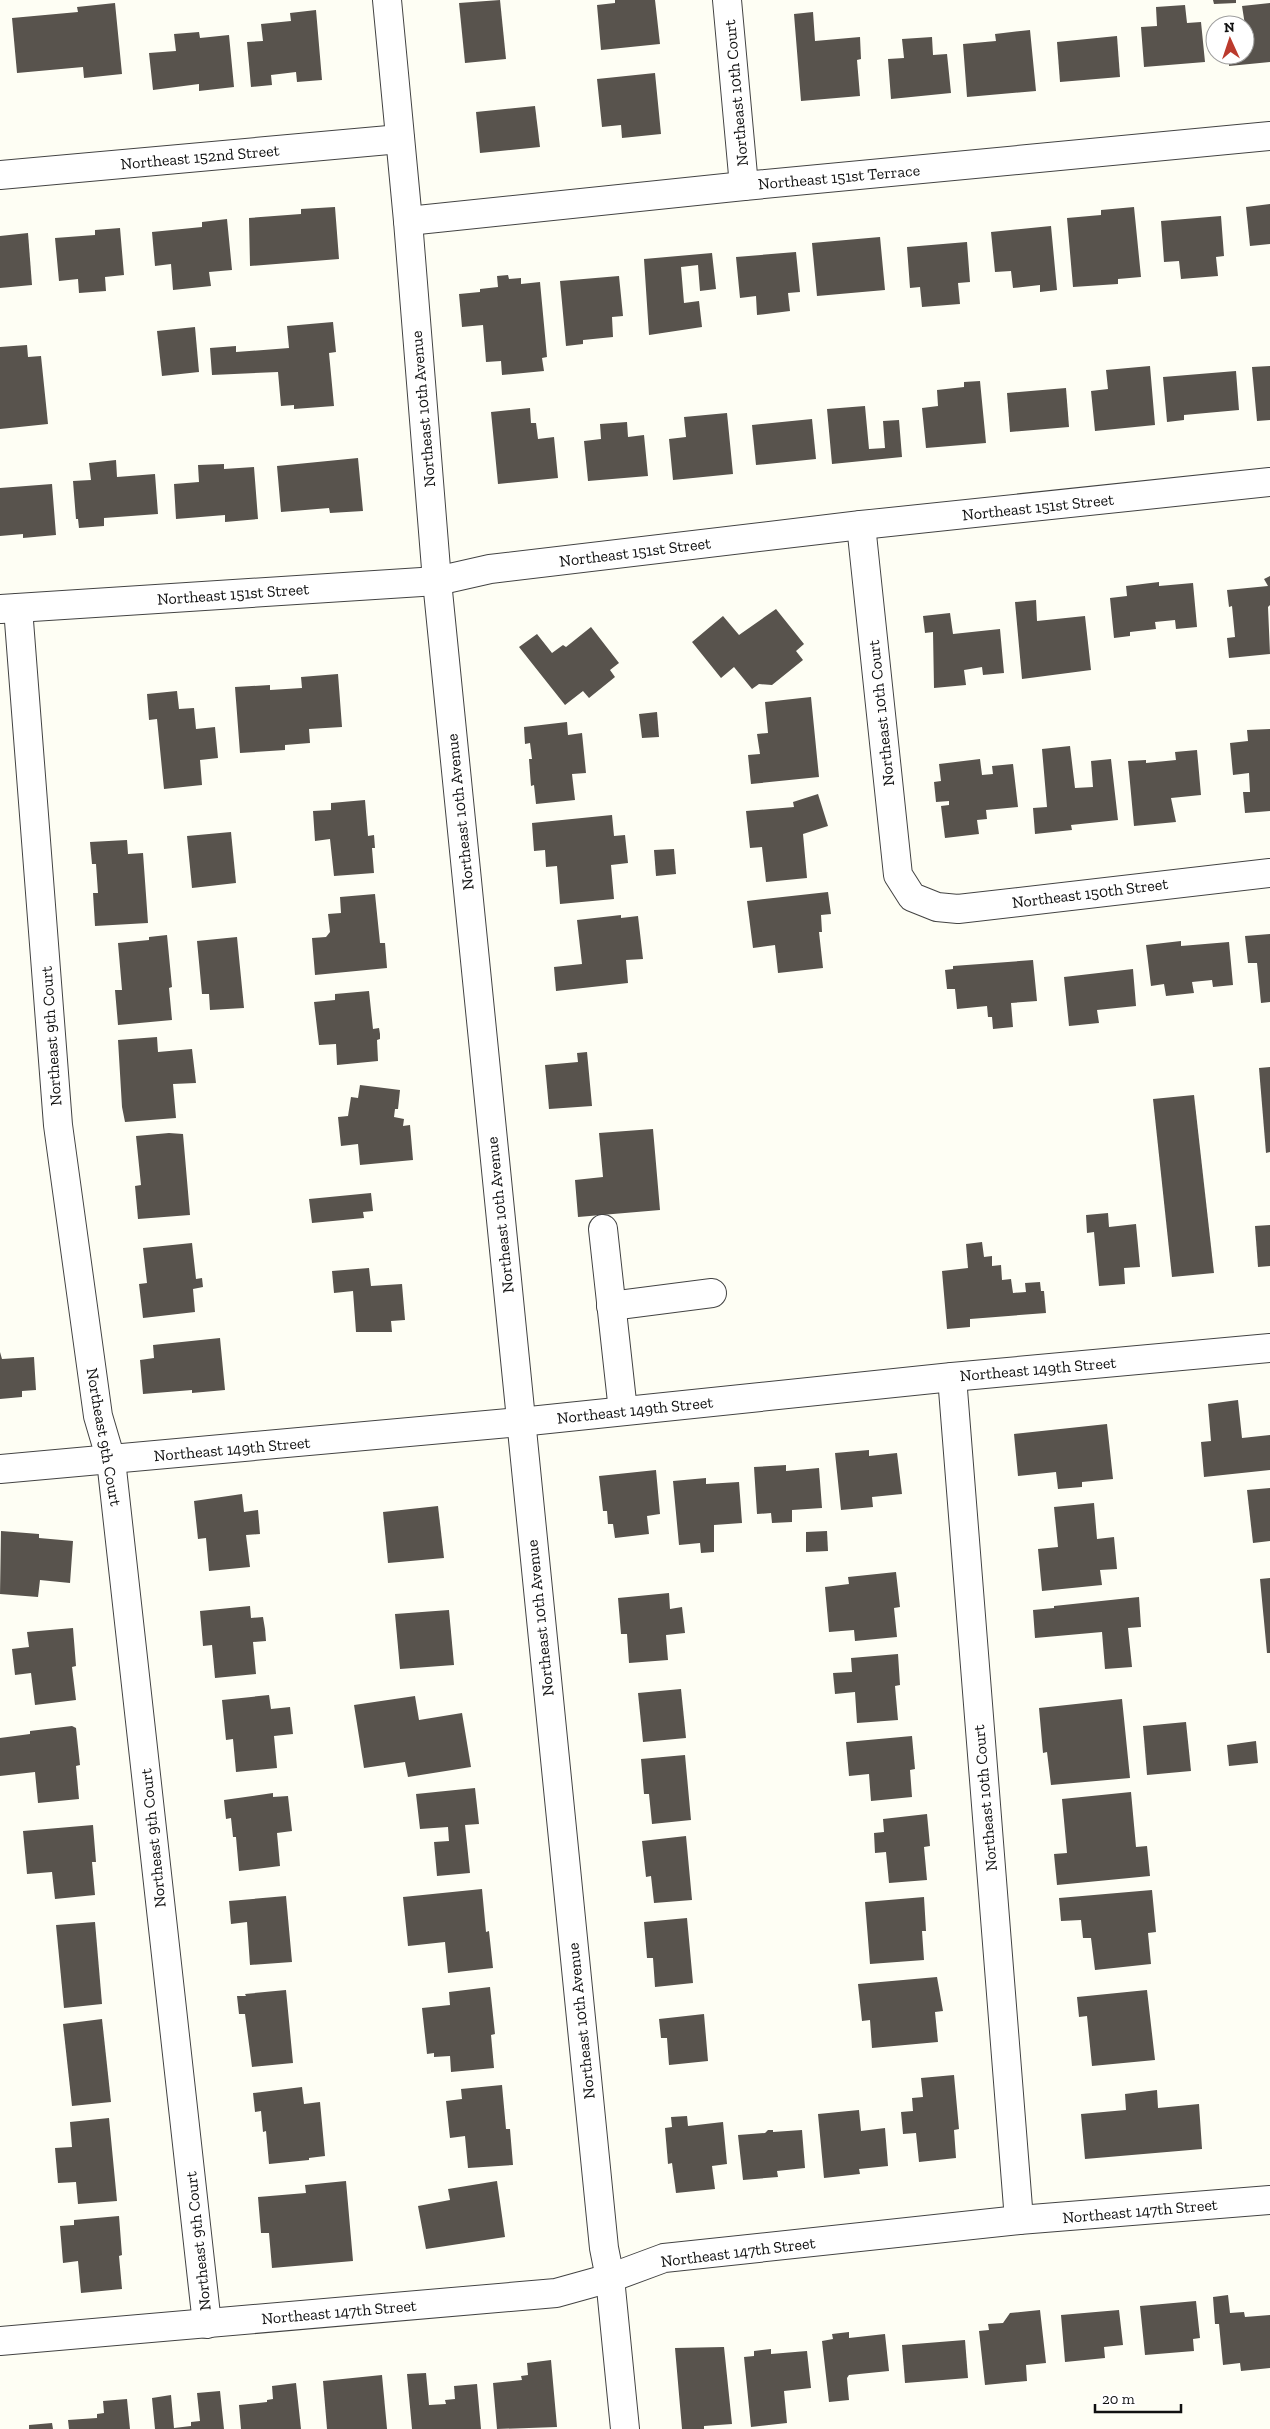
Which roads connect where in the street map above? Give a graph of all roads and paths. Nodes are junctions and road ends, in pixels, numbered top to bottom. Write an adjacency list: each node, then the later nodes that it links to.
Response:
1 (387, 0): 4 (street, Northeast 10th Avenue)
2 (727, 0): 6 (street, Northeast 10th Court)
3 (1270, 136): 6 (street, Northeast 151st Terrace)
4 (400, 139): 5 (street, Northeast 152nd Street); 7 (street, Northeast 10th Avenue)
5 (0, 175)
6 (744, 186): 7 (street, Northeast 151st Terrace)
7 (408, 221): 10 (street, Northeast 10th Avenue)
8 (1270, 482): 9 (street, Northeast 151st Street)
9 (861, 525): 10 (street, Northeast 151st Street); 13 (street, Northeast 10th Court)
10 (437, 581): 11 (street, Northeast 151st Street); 20 (street, Northeast 10th Avenue)
11 (9, 608): 21 (street, Northeast 9th Court)
12 (1270, 873): 13 (street, Northeast 150th Street)
13 (912, 897)
14 (603, 1229): 16 (street)
15 (712, 1293): 16 (street)
16 (611, 1306): 19 (street)
17 (1270, 1348): 18 (street, Northeast 149th Street)
18 (952, 1376): 19 (street, Northeast 149th Street); 24 (street, Northeast 10th Court)
19 (623, 1411): 20 (street, Northeast 149th Street)
20 (520, 1422): 21 (street, Northeast 149th Street); 25 (street, Northeast 10th Avenue)
21 (111, 1460): 22 (street, Northeast 149th Street); 26 (street, Northeast 9th Court)
22 (0, 1469)
23 (1270, 2200): 24 (street, Northeast 147th Street)
24 (1019, 2220): 25 (street, Northeast 147th Street)
25 (610, 2278): 26 (street, Northeast 147th Street); 28 (street, Northeast 10th Avenue)
26 (207, 2324): 27 (street, Northeast 147th Street)
27 (0, 2341)
28 (625, 2429)

